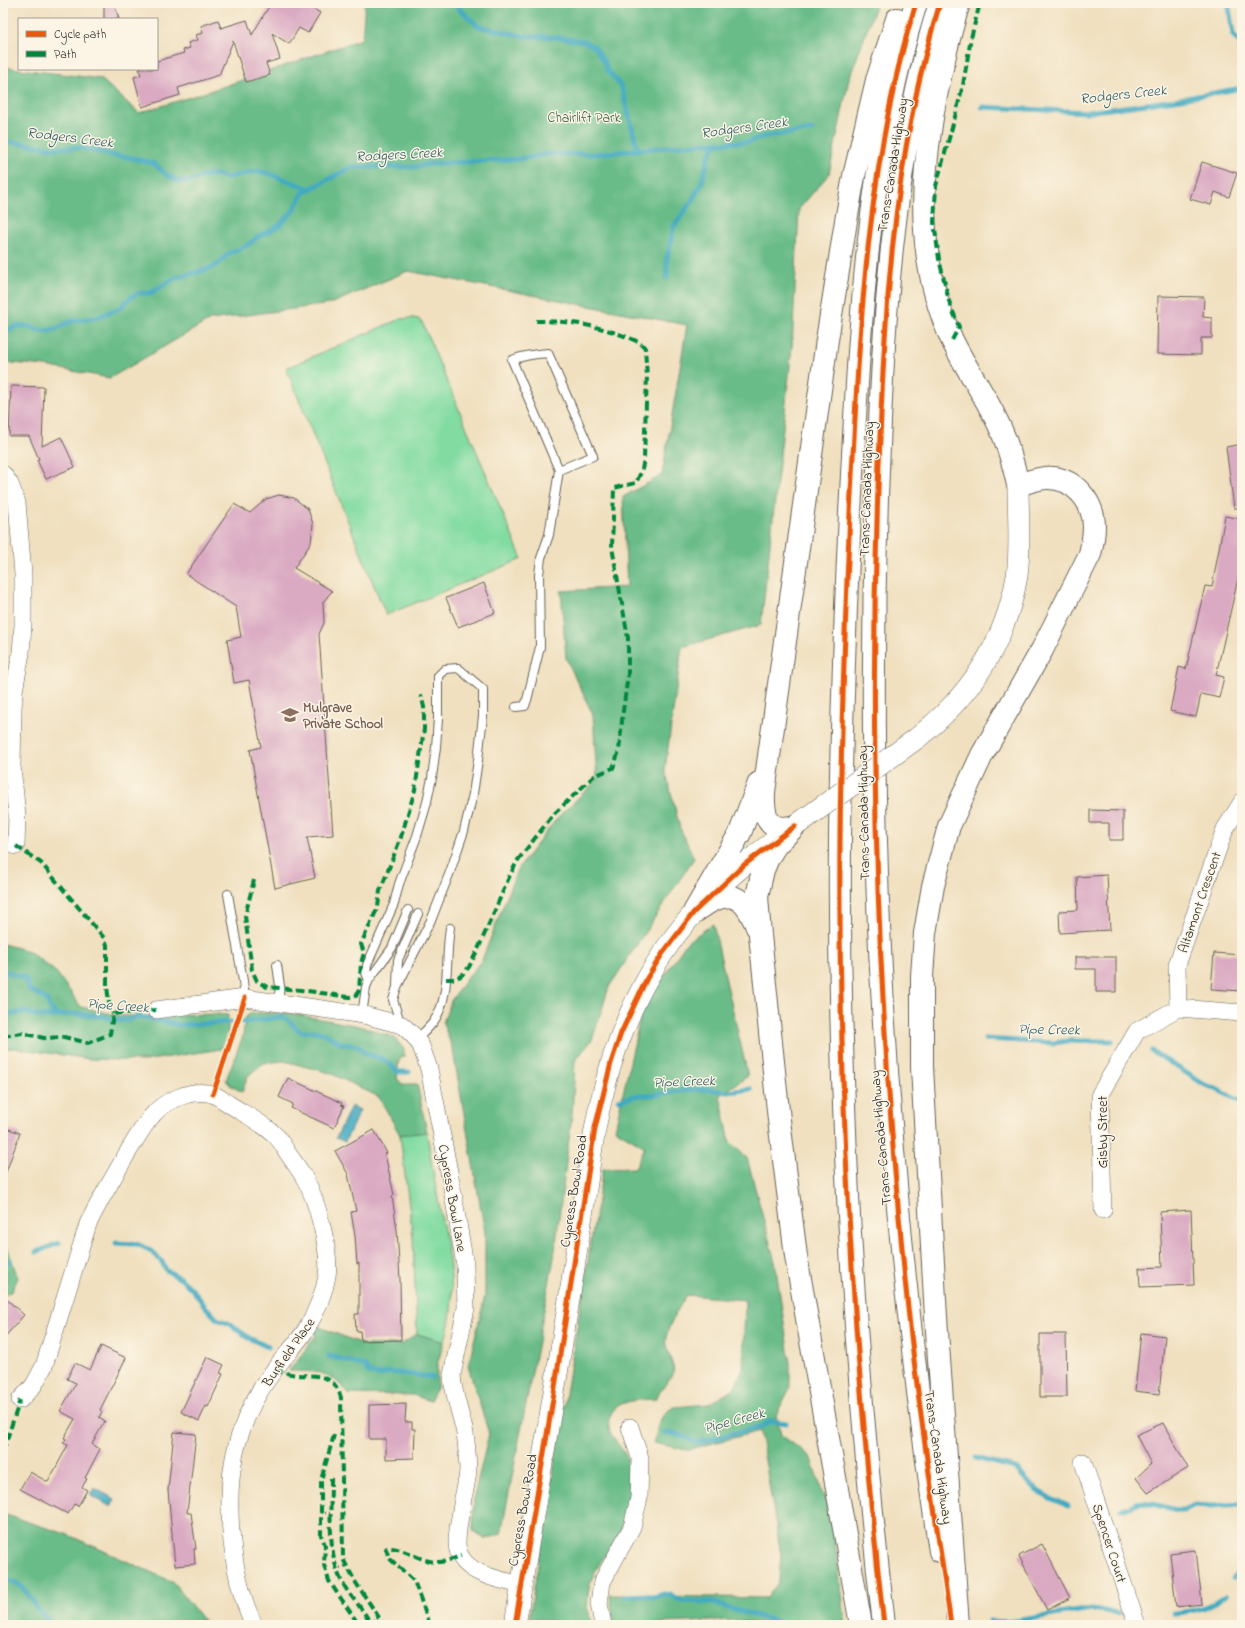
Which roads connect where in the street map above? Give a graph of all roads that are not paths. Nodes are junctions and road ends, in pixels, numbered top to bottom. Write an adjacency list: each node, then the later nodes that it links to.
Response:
1 (903, 3): 9 (highway)
2 (916, 3): 39 (highway, Trans-Canada Highway)
3 (940, 3): 40 (highway, Trans-Canada Highway)
4 (959, 3): 7 (highway)
5 (559, 470): 5 (lane); 8 (lane)
6 (3, 474): 12 (street)
7 (1018, 485): 11 (street, Cypress Bowl Road, bridge); 41 (highway)
8 (516, 707)
9 (772, 742): 11 (highway); 15 (highway)
10 (1242, 802): 24 (street, Altamont Crescent)
11 (795, 826): 15 (street, Cypress Bowl Road); 18 (highway)
12 (16, 846)
13 (228, 894): 22 (lane)
14 (408, 910): 20 (lane)
15 (694, 912): 18 (highway); 34 (street, Cypress Bowl Road)
16 (418, 914): 21 (lane)
17 (450, 928): 29 (lane)
18 (760, 936): 38 (highway)
19 (277, 965): 23 (lane)
20 (369, 980): 21 (lane); 27 (lane)
21 (397, 987): 28 (lane)
22 (245, 998): 23 (street, Cypress Bowl Lane); 25 (street, Cypress Bowl Lane)
23 (278, 1002): 27 (street, Cypress Bowl Lane)
24 (1178, 1008): 26 (street); 30 (street, Gisby Street)
25 (156, 1010)
26 (1242, 1013)
27 (362, 1015): 28 (street, Cypress Bowl Lane)
28 (402, 1026): 29 (street, Cypress Bowl Lane)
29 (417, 1040): 34 (street, Cypress Bowl Lane)
30 (1103, 1210)
31 (20, 1400): 35 (street, Burfield Place)
32 (630, 1427): 37 (street)
33 (1083, 1462): 42 (street, Spencer Court)
34 (521, 1585): 36 (street, Cypress Bowl Road)
35 (254, 1625)
36 (515, 1625)
37 (603, 1625)
38 (861, 1625)
39 (884, 1625)
40 (951, 1625)
41 (958, 1625)
42 (1137, 1625)

